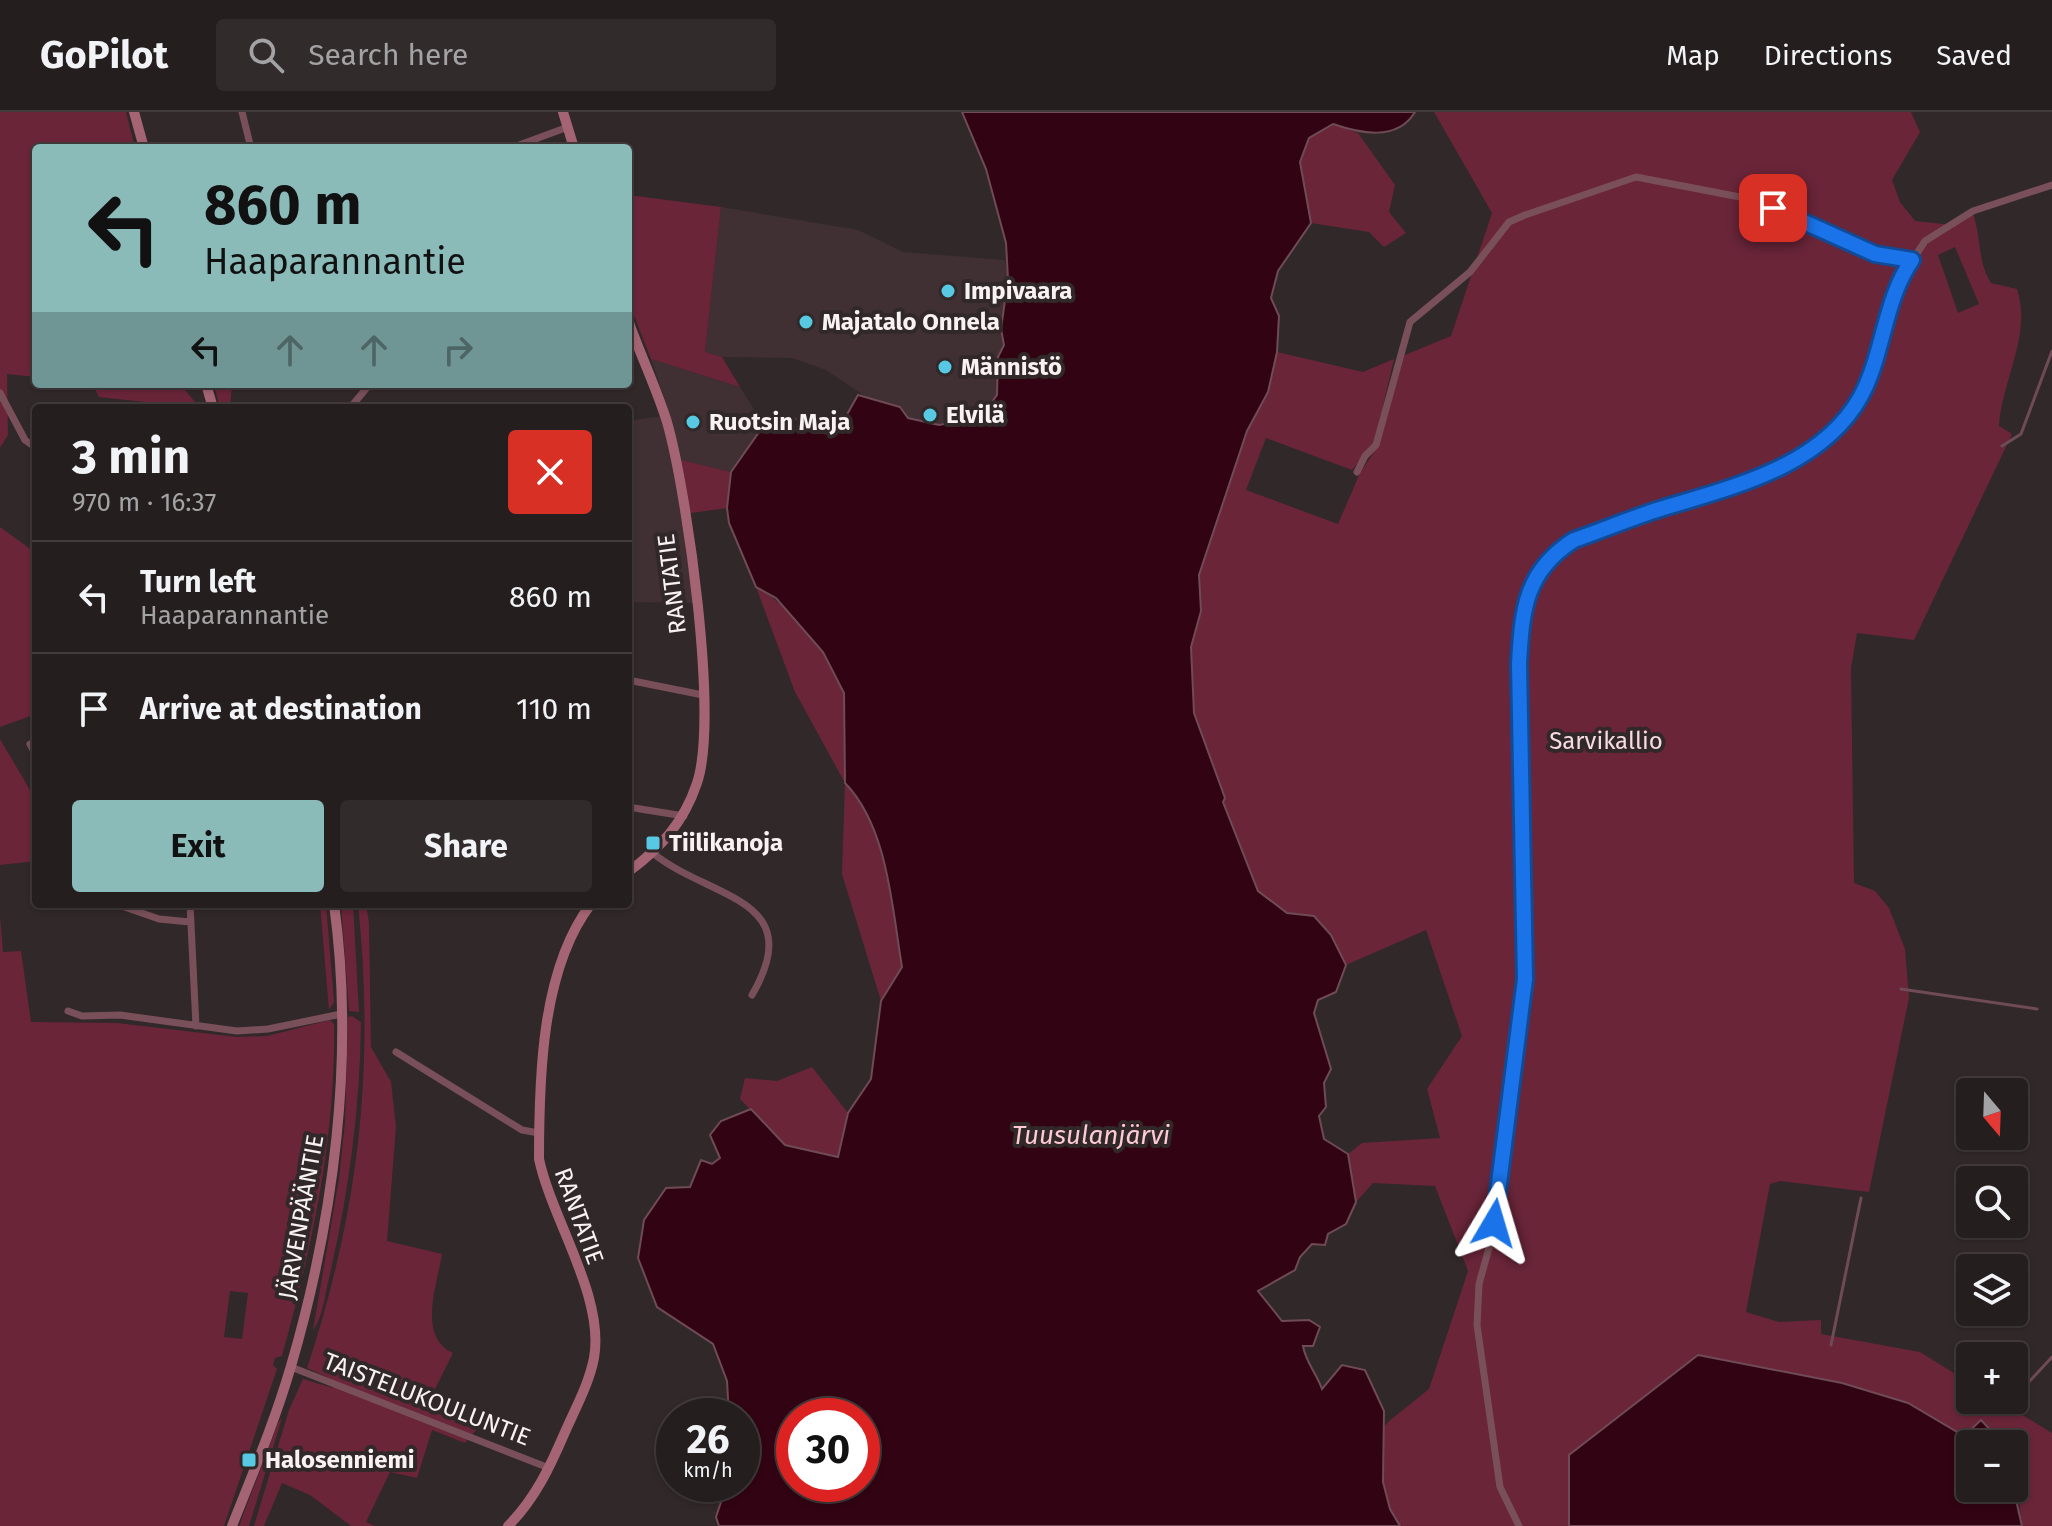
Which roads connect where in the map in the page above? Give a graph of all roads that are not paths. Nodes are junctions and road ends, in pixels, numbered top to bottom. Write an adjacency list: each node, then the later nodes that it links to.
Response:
1 (134, 112): 5 (street)
2 (242, 112): 6 (street)
3 (563, 112): 4 (street)
4 (568, 127): 7 (street); 8 (street)
5 (143, 144)
6 (250, 144)
7 (522, 144)
8 (573, 144)
9 (2052, 185): 10 (street)
10 (1912, 260): 16 (street); 40 (street)
11 (634, 350): 18 (street, RANTATIE)
12 (367, 388): 14 (street)
13 (0, 393): 15 (street)
14 (353, 404)
15 (32, 445)
16 (1357, 472)
17 (632, 681): 18 (street)
18 (703, 695): 22 (street, RANTATIE)
19 (30, 744): 20 (street)
20 (32, 748)
21 (632, 808): 22 (street)
22 (684, 816): 23 (street, RANTATIE)
23 (654, 854): 24 (street, RANTATIE); 30 (street)
24 (632, 869)
25 (127, 908): 29 (street)
26 (190, 908): 29 (street)
27 (334, 908): 32 (street, JÄRVENPÄÄNTIE)
28 (588, 908): 35 (street, RANTATIE)
29 (190, 922): 33 (street)
30 (752, 995)
31 (68, 1011): 33 (street)
32 (341, 1014): 33 (street); 36 (street, JÄRVENPÄÄNTIE)
33 (196, 1026)
34 (396, 1052): 35 (street)
35 (539, 1133): 37 (street, RANTATIE)
36 (291, 1367): 37 (street, TAISTELUKOULUNTIE); 38 (street, JÄRVENPÄÄNTIE)
37 (549, 1468): 39 (street, RANTATIE)
38 (232, 1526)
39 (508, 1526)
40 (1519, 1526)

